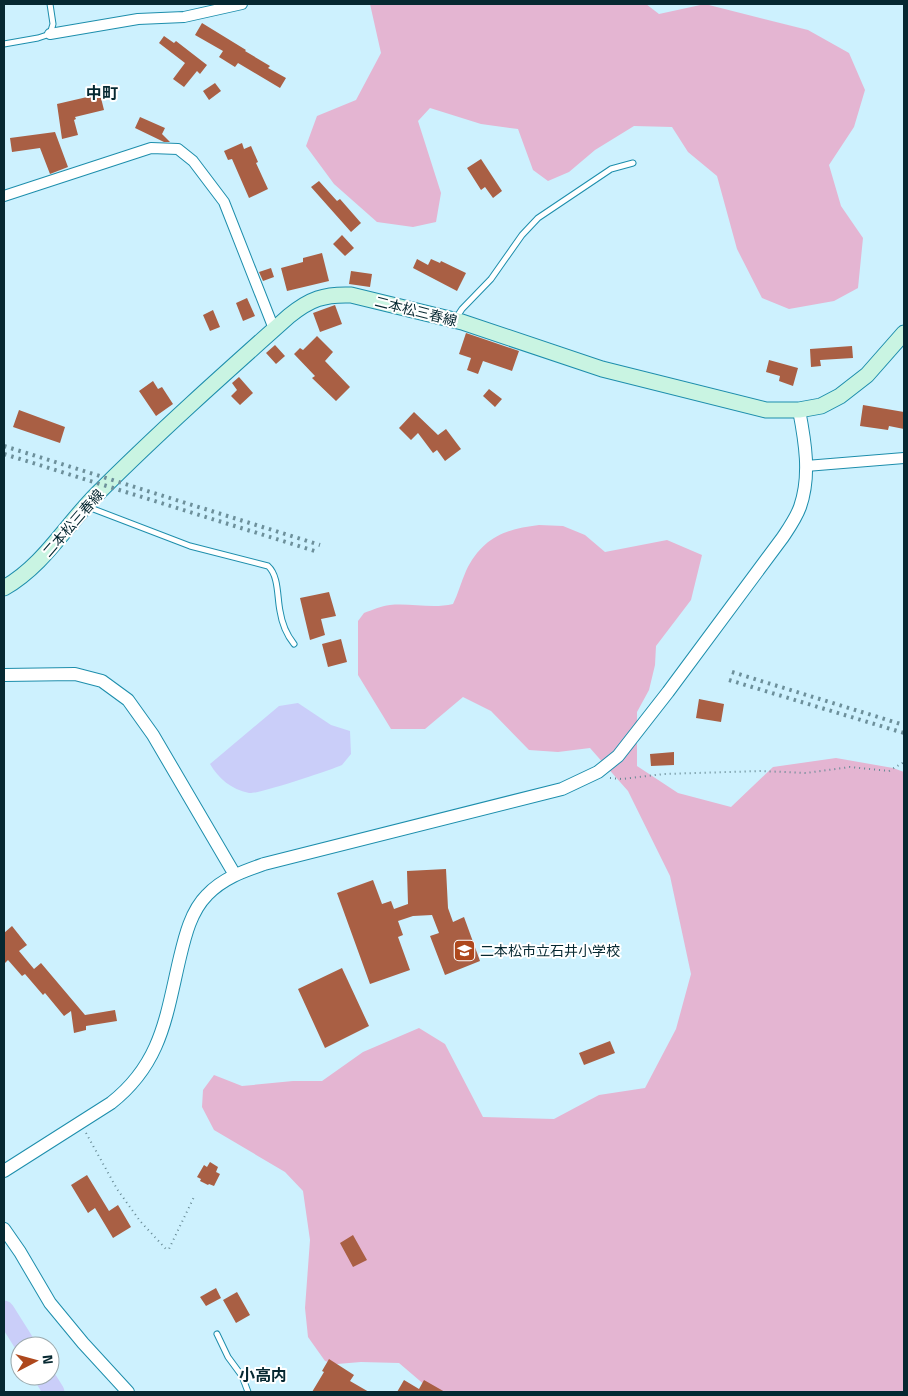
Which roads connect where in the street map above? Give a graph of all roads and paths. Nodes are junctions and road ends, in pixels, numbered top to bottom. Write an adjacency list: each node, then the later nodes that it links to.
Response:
1 (50, 4): 3 (lane)
2 (242, 4): 3 (street)
3 (50, 34): 4 (lane)
4 (4, 44)
5 (633, 162): 7 (lane)
6 (4, 196): 8 (street)
7 (454, 321): 8 (main road, 二本松三春線); 10 (main road, 二本松三春線)
8 (274, 329): 13 (main road, 二本松三春線)
9 (904, 333): 10 (main road, 二本松三春線)
10 (799, 410): 12 (street)
11 (904, 458): 12 (street)
12 (806, 466): 18 (street)
13 (85, 506): 14 (main road, 二本松三春線); 15 (lane)
14 (4, 588)
15 (294, 644)
16 (4, 675): 19 (street)
17 (904, 762): 18 (path)
18 (598, 772): 19 (street)
19 (235, 875): 20 (street)
20 (81, 1122): 21 (street); 22 (path)
21 (4, 1171)
22 (194, 1197)
23 (4, 1229): 25 (street)
24 (216, 1334): 26 (lane)
25 (128, 1392)
26 (248, 1392)

